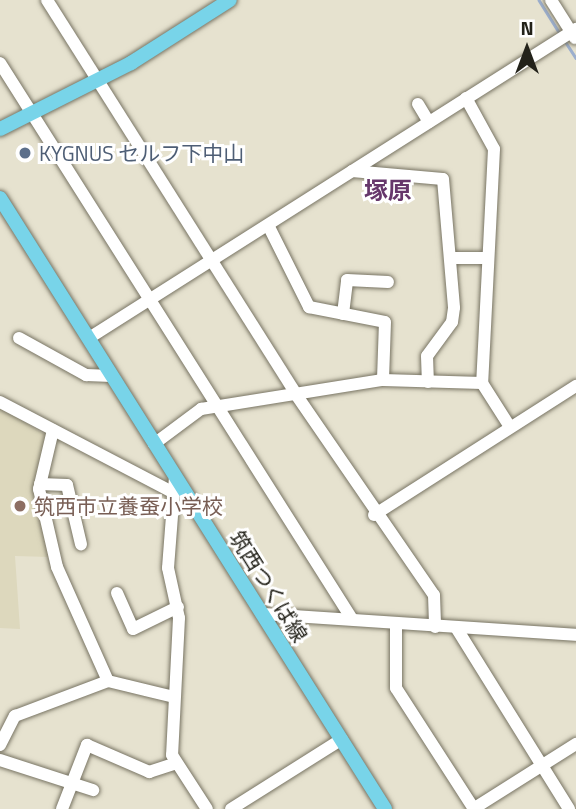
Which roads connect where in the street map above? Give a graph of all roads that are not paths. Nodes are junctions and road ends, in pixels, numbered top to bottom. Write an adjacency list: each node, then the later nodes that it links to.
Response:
1 (47, 0): 6 (street)
2 (230, 0): 6 (main road)
3 (551, 0): 4 (street)
4 (570, 35): 7 (street)
5 (0, 63): 9 (street)
6 (97, 80): 9 (main road); 17 (street)
7 (466, 98): 10 (street); 16 (street)
8 (418, 104): 10 (street)
9 (32, 114): 11 (main road); 19 (street)
10 (429, 122): 12 (street)
11 (0, 130)
12 (352, 171): 14 (street); 15 (street)
13 (3, 203): 22 (main road, 筑西つくば線)
14 (268, 225): 17 (street); 20 (street)
15 (453, 258): 16 (street); 25 (street)
16 (485, 258): 26 (street)
17 (213, 261): 19 (street); 28 (street)
18 (388, 282): 20 (street)
19 (150, 301): 22 (street); 30 (street)
20 (343, 314): 24 (street)
21 (19, 338): 23 (street)
22 (89, 338): 23 (main road, 筑西つくば線)
23 (112, 376): 33 (main road, 筑西つくば線)
24 (383, 380): 25 (street); 28 (street)
25 (428, 382): 26 (street)
26 (482, 383): 31 (street)
27 (576, 386): 31 (street)
28 (295, 393): 30 (street); 37 (street)
29 (0, 402): 32 (street)
30 (218, 406): 33 (street); 42 (street)
31 (510, 427): 37 (street)
32 (54, 430): 35 (street); 36 (street)
33 (154, 444): 34 (main road, 筑西つくば線)
34 (175, 477): 36 (street); 41 (main road, 筑西つくば線)
35 (40, 484): 38 (street); 47 (street)
36 (174, 493): 40 (street)
37 (374, 514): 44 (street)
38 (81, 544)
39 (117, 593): 40 (street)
40 (178, 607): 48 (street)
41 (262, 614): 42 (street); 49 (main road, 筑西つくば線)
42 (352, 619): 43 (street)
43 (397, 623): 44 (street); 61 (street)
44 (435, 627): 45 (street)
45 (457, 629): 46 (street); 54 (street)
46 (576, 635)
47 (108, 681): 48 (street); 51 (street)
48 (174, 696): 53 (street)
49 (342, 739): 59 (street); 60 (main road, 筑西つくば線)
50 (576, 744): 54 (street)
51 (0, 745)
52 (0, 760): 55 (street)
53 (177, 763): 55 (street); 58 (street)
54 (541, 766): 61 (street); 62 (street)
55 (73, 782): 56 (street); 57 (street)
56 (93, 790)
57 (62, 809)
58 (206, 809)
59 (231, 809)
60 (385, 809)
61 (474, 809)
62 (569, 809)

